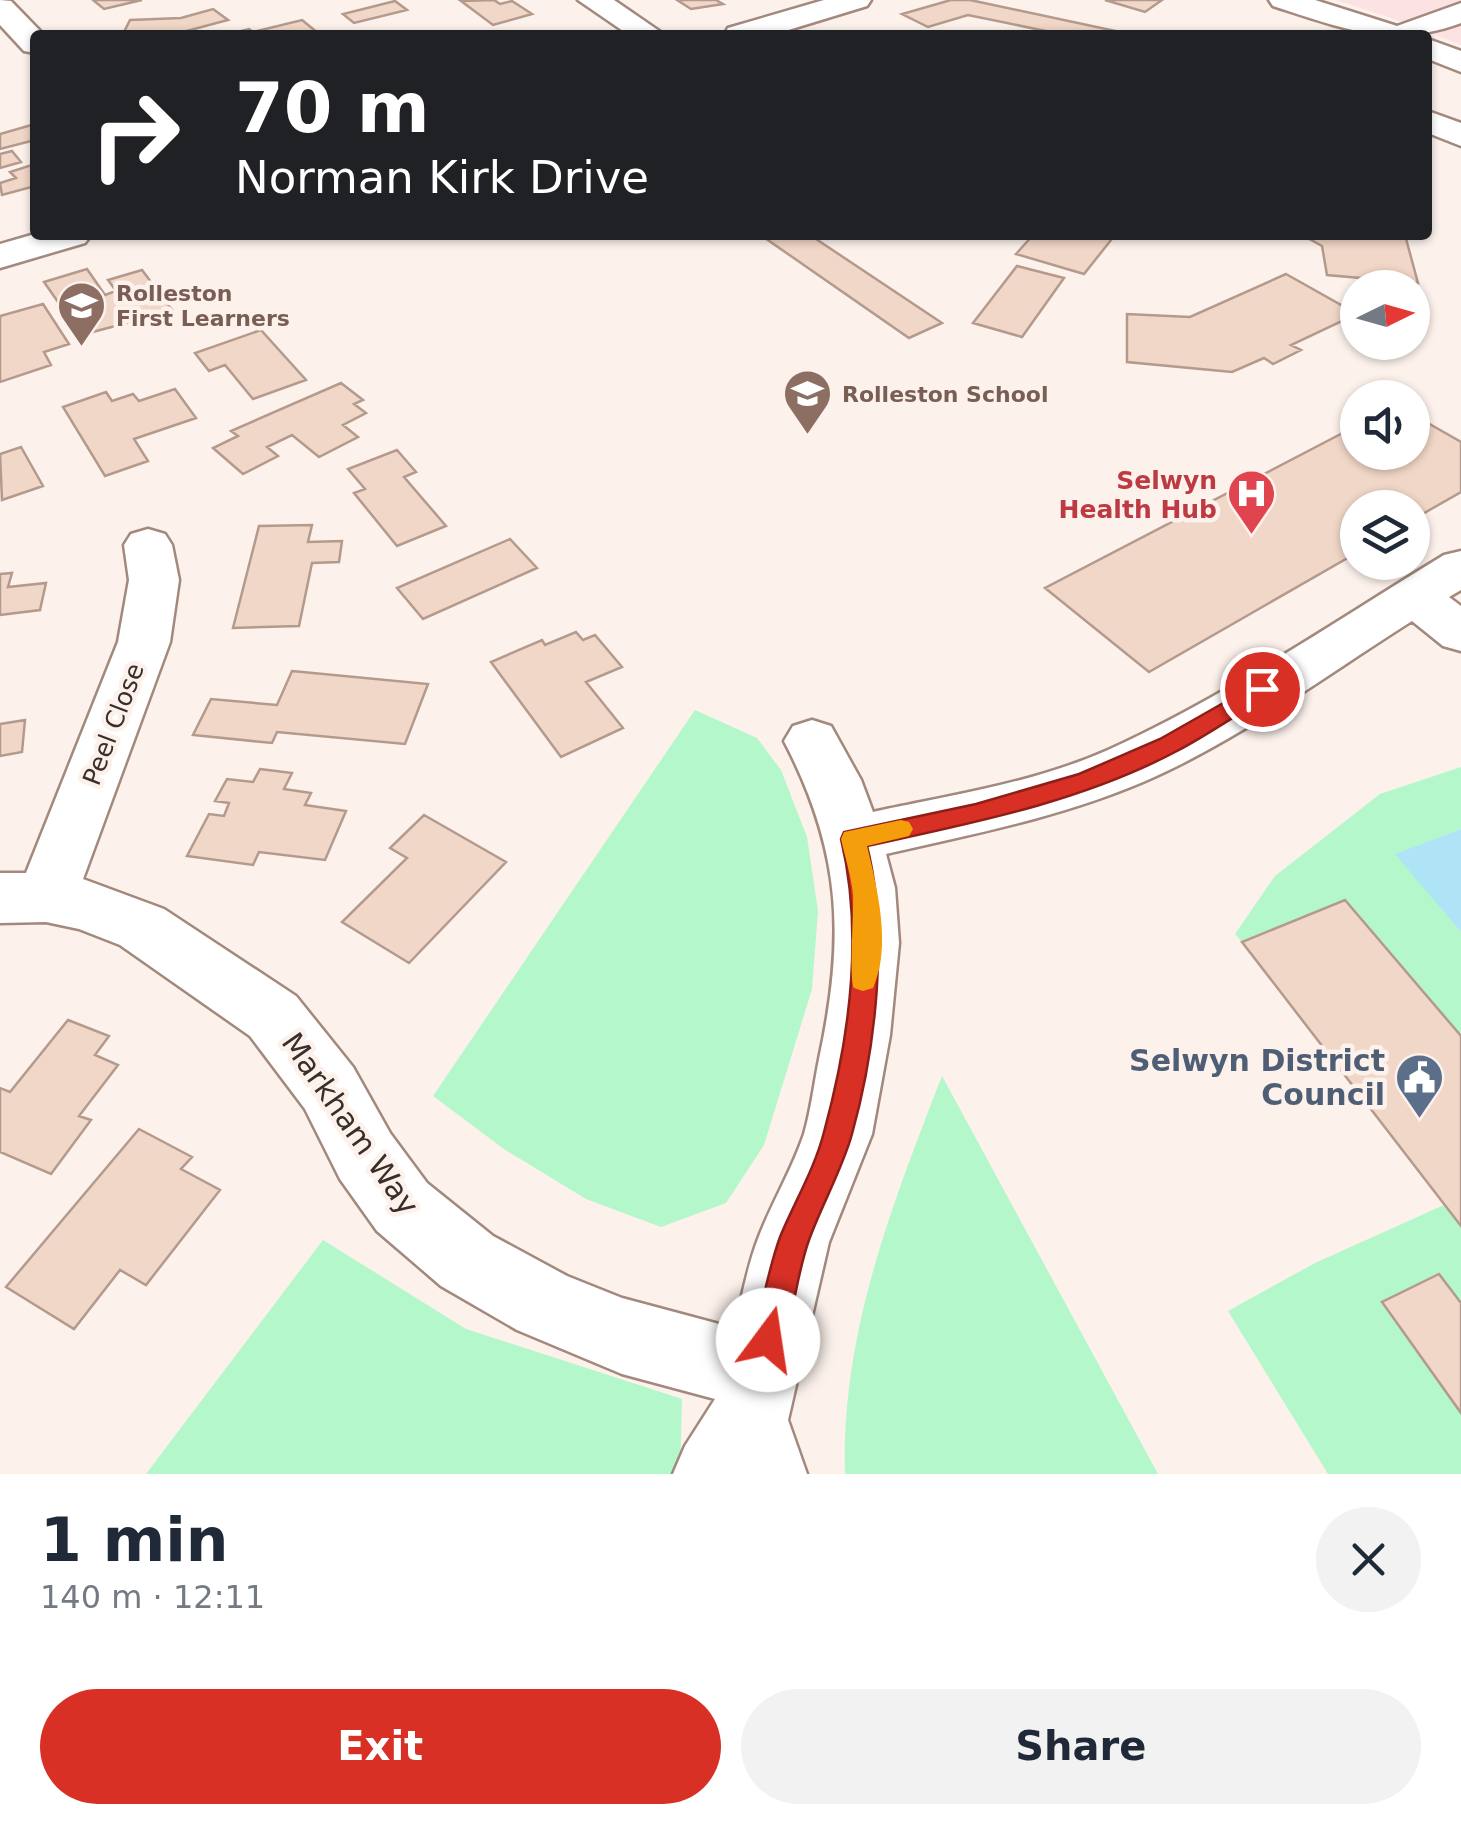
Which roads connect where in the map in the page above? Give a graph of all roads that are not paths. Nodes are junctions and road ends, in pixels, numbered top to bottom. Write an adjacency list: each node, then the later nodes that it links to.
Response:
1 (28, 0): 7 (street)
2 (593, 0): 8 (street)
3 (856, 0): 9 (street)
4 (1284, 0): 10 (street)
5 (0, 6): 12 (street)
6 (1461, 12): 11 (street)
7 (57, 30)
8 (642, 30)
9 (756, 30)
10 (1382, 30)
11 (1412, 30)
12 (30, 39)
13 (1432, 50): 14 (street)
14 (1461, 62)
15 (1432, 122): 16 (street)
16 (1461, 136)
17 (55, 240): 18 (street)
18 (0, 256)
19 (148, 545): 25 (street, Peel Close)
20 (1461, 567): 21 (street)
21 (1414, 596): 22 (street); 24 (street)
22 (1461, 633)
23 (812, 741): 24 (street)
24 (853, 839): 26 (street)
25 (23, 898): 26 (street, Markham Way)
26 (747, 1435)

